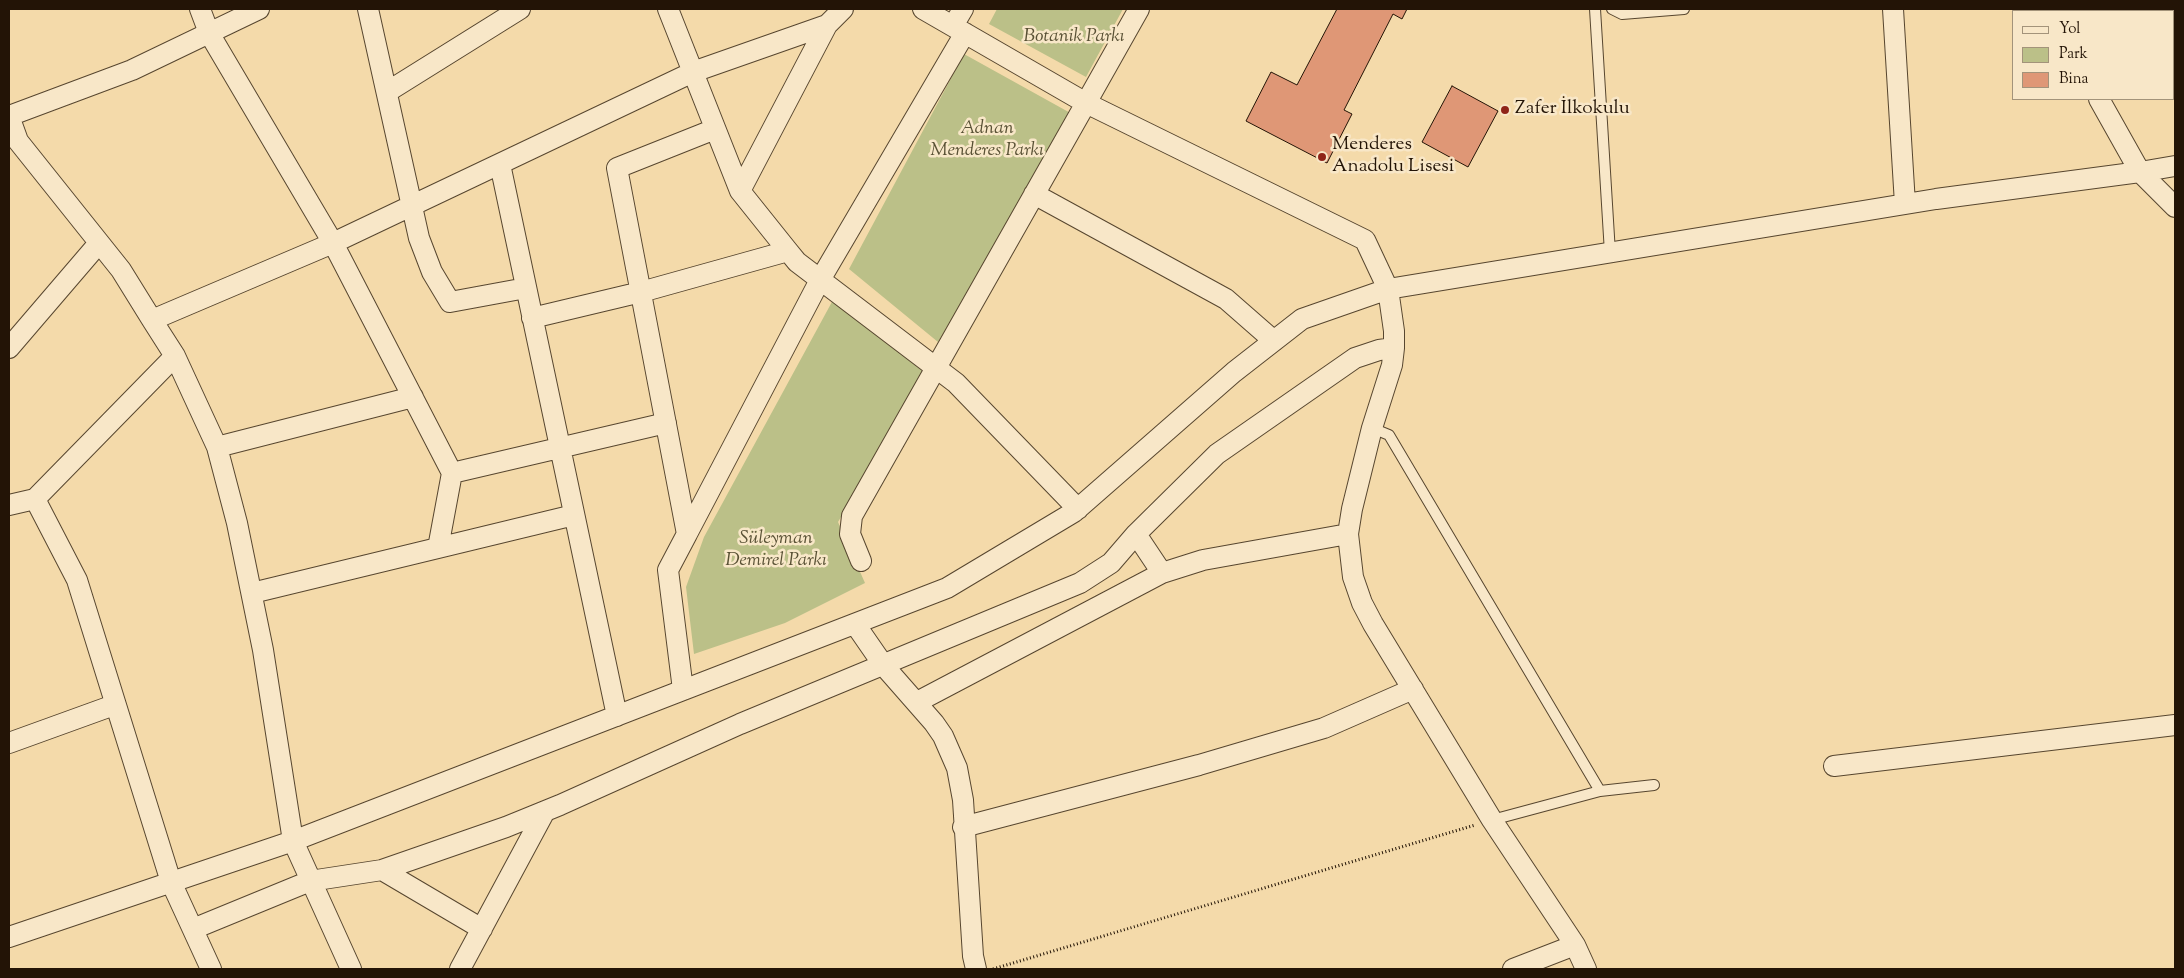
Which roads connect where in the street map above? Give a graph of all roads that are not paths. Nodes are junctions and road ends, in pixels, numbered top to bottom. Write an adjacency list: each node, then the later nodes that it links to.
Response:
1 (200, 9): 15 (street)
2 (259, 9): 15 (street)
3 (368, 9): 17 (street)
4 (520, 9): 17 (street)
5 (668, 9): 16 (street)
6 (843, 9): 14 (street)
7 (924, 9): 13 (street)
8 (1139, 9): 19 (street)
9 (1594, 9): 33 (lane)
10 (1612, 9): 11 (lane)
11 (1684, 9)
12 (1893, 9): 27 (street)
13 (960, 22): 19 (street); 34 (street)
14 (827, 25): 16 (street); 25 (street)
15 (209, 33): 20 (street); 31 (street)
16 (693, 72): 21 (street); 22 (street)
17 (387, 92): 28 (street)
18 (2100, 100): 24 (street)
19 (1086, 103): 26 (street); 36 (street)
20 (9, 116): 30 (street)
21 (715, 129): 25 (street); 37 (street)
22 (500, 164): 28 (street); 35 (street)
23 (2175, 166): 24 (street)
24 (2140, 172): 27 (street); 29 (street)
25 (740, 191): 32 (street)
26 (1034, 194): 40 (street); 44 (street)
27 (1905, 204): 33 (street)
28 (413, 205): 31 (street); 35 (street)
29 (2175, 207)
30 (99, 243): 39 (street); 41 (street)
31 (333, 243): 39 (street); 45 (street)
32 (788, 251): 34 (street); 37 (street)
33 (1610, 253): 36 (street)
34 (820, 280): 44 (street); 55 (street)
35 (526, 288): 38 (street)
36 (1388, 289): 40 (street); 42 (street)
37 (641, 292): 38 (street); 46 (street)
38 (532, 318): 48 (street)
39 (152, 320): 43 (street)
40 (1274, 341): 53 (street)
41 (9, 348)
42 (1394, 348): 47 (street); 56 (street)
43 (175, 356): 49 (street); 51 (street)
44 (936, 368): 53 (street); 59 (street)
45 (413, 397): 49 (street); 50 (street)
46 (666, 423): 48 (street); 55 (street)
47 (1372, 428): 57 (street); 73 (lane)
48 (560, 446): 50 (street); 54 (street)
49 (217, 447): 61 (street)
50 (452, 472): 58 (street)
51 (35, 498): 52 (street); 67 (street)
52 (9, 504)
53 (1078, 509): 62 (street)
54 (574, 515): 58 (street); 68 (street)
55 (688, 534): 65 (street)
56 (1136, 534): 60 (street); 63 (street)
57 (1348, 534): 60 (street); 64 (street)
58 (438, 548): 61 (street)
59 (861, 561)
60 (1162, 573): 66 (street)
61 (252, 593): 77 (street)
62 (855, 624): 63 (street); 65 (street)
63 (884, 666): 66 (street); 74 (street)
64 (1413, 689): 75 (street); 76 (street)
65 (683, 690): 68 (street)
66 (917, 702): 76 (street)
67 (114, 705): 70 (street); 80 (street)
68 (617, 716): 77 (street)
69 (2175, 725): 71 (street)
70 (9, 743)
71 (1834, 766)
72 (1654, 785): 73 (lane)
73 (1600, 791): 75 (lane)
74 (545, 811): 78 (street); 82 (street)
75 (1492, 820): 84 (street)
76 (964, 827): 88 (street)
77 (293, 841): 79 (street); 80 (street)
78 (382, 870): 79 (street); 82 (street)
79 (310, 881): 81 (street); 86 (street)
80 (171, 882): 81 (street); 83 (street)
81 (193, 929): 85 (street)
82 (482, 929): 87 (street)
83 (9, 937)
84 (1575, 944): 89 (street); 90 (street)
85 (211, 969)
86 (351, 969)
87 (460, 969)
88 (976, 969)
89 (1513, 969)
90 (1586, 969)

